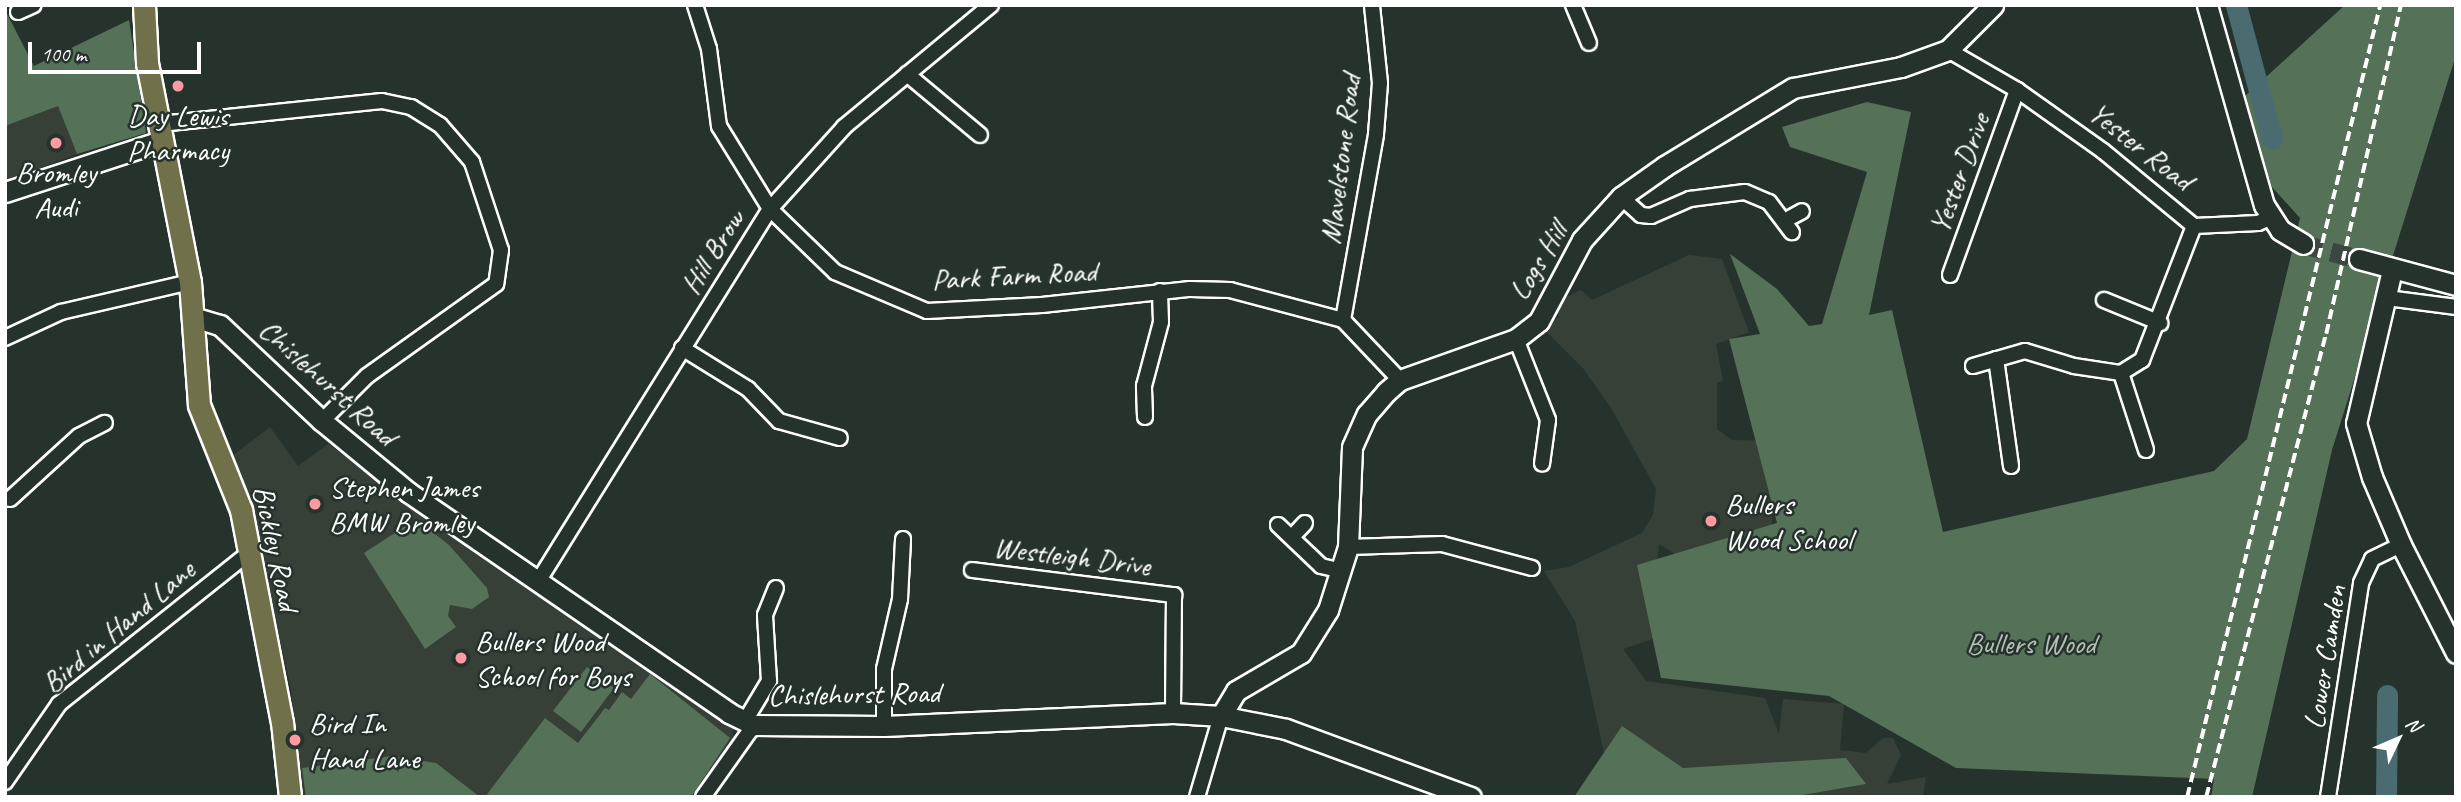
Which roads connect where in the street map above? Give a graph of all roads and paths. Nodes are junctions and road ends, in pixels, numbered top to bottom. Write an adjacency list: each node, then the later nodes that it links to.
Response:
1 (34, 5): 9 (street)
2 (144, 5): 14 (main road, Bickley Road)
3 (695, 5): 18 (street, Park Farm Road)
4 (991, 5): 12 (street, Hill Brow)
5 (1372, 5): 33 (street, Mavelstone Road)
6 (1573, 5): 10 (street)
7 (1993, 5): 11 (street, Logs Hill)
8 (2207, 5): 20 (street)
9 (18, 12)
10 (1590, 43)
11 (1948, 50): 13 (street, Yester Road); 17 (street, Logs Hill)
12 (907, 75): 15 (street); 18 (street, Hill Brow)
13 (2017, 90): 21 (street, Yester Road); 25 (street, Yester Drive)
14 (160, 133): 16 (street); 26 (main road, Bickley Road); 43 (street)
15 (980, 135)
16 (5, 192)
17 (1621, 197): 19 (street); 36 (street, Logs Hill)
18 (770, 209): 28 (street, Park Farm Road); 37 (street, Hill Brow)
19 (1802, 211)
20 (2270, 218): 21 (street, Yester Road); 22 (street)
21 (2194, 226): 34 (street)
22 (2302, 244)
23 (2359, 258): 24 (street)
24 (2392, 270): 27 (street); 29 (street)
25 (1950, 275)
26 (190, 282): 32 (main road, Bickley Road); 35 (street)
27 (2456, 285)
28 (1160, 291): 33 (street, Park Farm Road); 42 (street)
29 (2387, 298): 31 (street); 54 (street)
30 (2104, 300): 34 (street)
31 (2456, 307)
32 (193, 317): 43 (street, Chislehurst Road); 56 (main road, Bickley Road)
33 (1343, 320): 41 (street)
34 (2160, 323): 40 (street)
35 (5, 338)
36 (1516, 339): 41 (street, Logs Hill); 47 (street)
37 (682, 348): 45 (street); 60 (street, Hill Brow)
38 (1996, 359): 39 (street); 40 (street); 48 (street)
39 (1973, 366)
40 (2121, 373): 46 (street)
41 (1400, 380): 55 (street, Logs Hill)
42 (1145, 417)
43 (322, 421): 60 (street, Chislehurst Road)
44 (105, 423): 49 (street)
45 (840, 438)
46 (2146, 450)
47 (1542, 464)
48 (2011, 466)
49 (7, 499)
50 (1305, 523): 52 (street)
51 (1278, 525): 52 (street)
52 (1292, 537): 59 (street)
53 (903, 539): 66 (street)
54 (2401, 545): 62 (street); 72 (street, Lower Camden)
55 (1348, 547): 57 (street); 59 (street, Logs Hill)
56 (249, 553): 67 (street, Bird in Hand Lane); 69 (main road, Bickley Road)
57 (1532, 568)
58 (972, 570): 63 (street, Westleigh Drive)
59 (1342, 571): 64 (street, Logs Hill)
60 (539, 580): 65 (street, Chislehurst Road)
61 (776, 588): 65 (street)
62 (2456, 653)
63 (1173, 713): 64 (street, Chislehurst Road); 66 (street, Chislehurst Road)
64 (1221, 716): 68 (street, Chislehurst Road); 71 (street)
65 (750, 723): 66 (street, Chislehurst Road); 70 (street)
66 (884, 726)
67 (5, 782)
68 (1465, 795)
69 (290, 797)
70 (703, 797)
71 (1197, 797)
72 (2328, 797)

